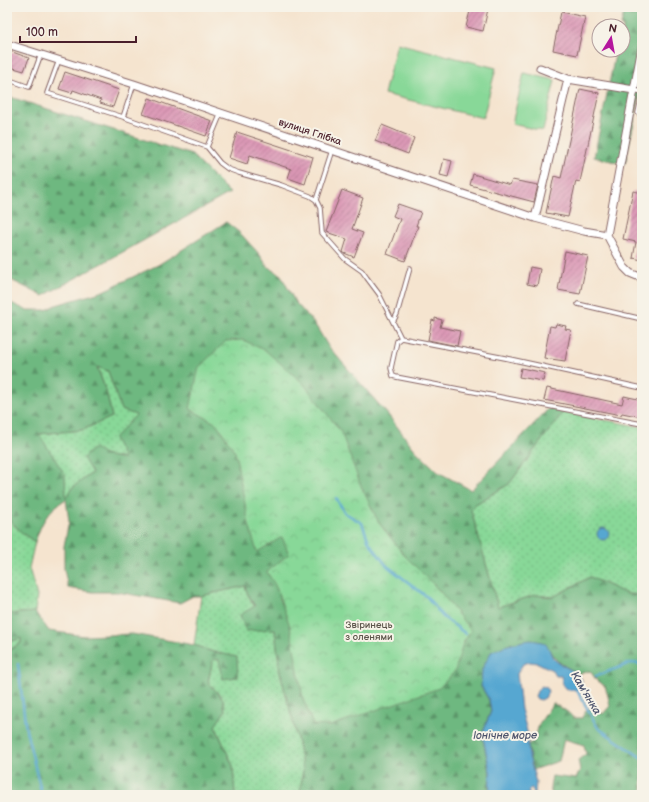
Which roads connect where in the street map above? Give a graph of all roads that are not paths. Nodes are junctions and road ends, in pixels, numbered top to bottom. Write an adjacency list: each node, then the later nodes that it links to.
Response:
1 (7, 44): 3 (street, вулиця Глібка)
2 (642, 47): 9 (street)
3 (41, 54): 4 (street, вулиця Глібка); 6 (lane)
4 (59, 60): 8 (street, вулиця Глібка); 13 (lane)
5 (540, 68): 7 (street)
6 (7, 79)
7 (568, 79): 9 (street); 17 (street)
8 (134, 84): 11 (street, вулиця Глібка); 13 (lane)
9 (634, 90): 10 (lane); 18 (street)
10 (642, 93): 12 (lane)
11 (221, 113): 14 (lane); 15 (street, вулиця Глібка)
12 (642, 114)
13 (123, 117): 14 (lane)
14 (207, 147): 16 (lane)
15 (332, 150): 16 (lane); 17 (street, вулиця Глібка)
16 (316, 200): 23 (lane)
17 (535, 218): 18 (street, вулиця Глібка)
18 (607, 235): 20 (street)
19 (410, 268): 23 (lane)
20 (642, 278)
21 (578, 304): 22 (lane)
22 (642, 319)
23 (393, 322): 24 (lane)
24 (401, 338): 25 (lane); 26 (lane)
25 (642, 388)
26 (642, 424)

